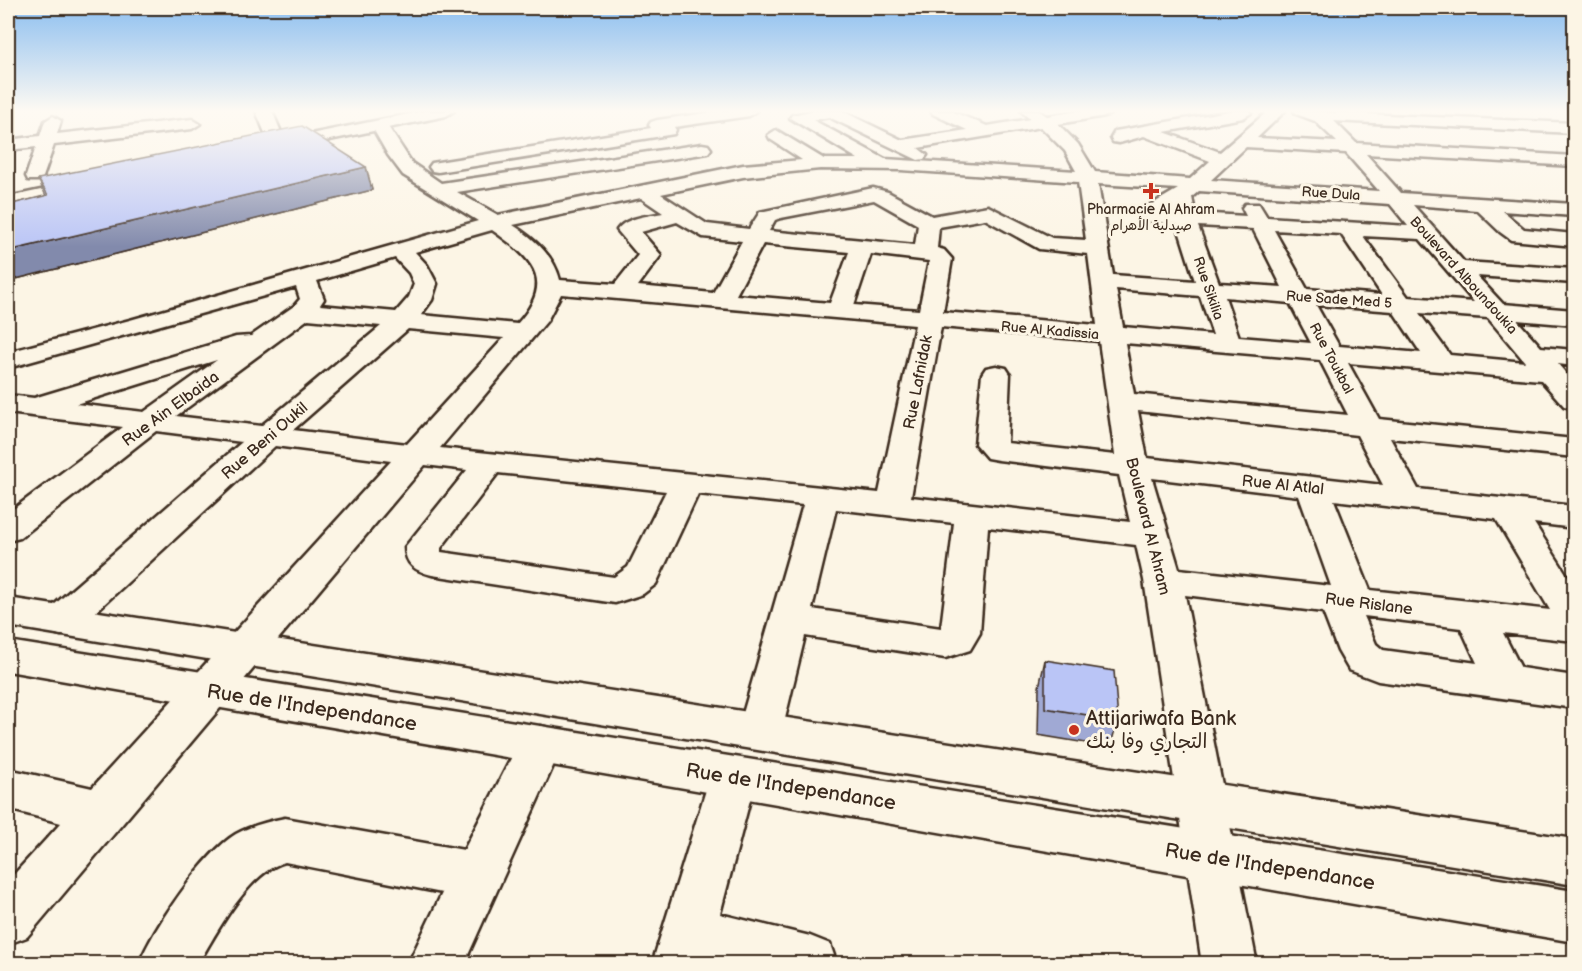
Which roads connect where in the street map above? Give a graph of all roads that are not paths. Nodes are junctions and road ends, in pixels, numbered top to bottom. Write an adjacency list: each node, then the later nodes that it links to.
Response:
1 (42, 156): 30 (main road)
2 (400, 156): 25 (main road)
3 (494, 156): 25 (main road)
4 (694, 156): 32 (main road)
5 (716, 156): 26 (main road)
6 (808, 156): 22 (main road)
7 (867, 156): 23 (main road)
8 (921, 156): 24 (main road)
9 (1075, 156): 28 (main road, Boulevard Al Ahram)
10 (1139, 156): 28 (main road)
11 (1222, 156): 19 (main road)
12 (1240, 156): 19 (main road)
13 (1353, 156): 21 (main road, Boulevard Alboundoukia)
14 (1429, 156): 21 (main road)
15 (1457, 156): 38 (main road)
16 (1492, 156): 18 (main road)
17 (1548, 156): 18 (main road)
18 (1553, 160): 20 (main road); 29 (main road)
19 (1236, 161): 21 (main road); 33 (main road, Rue Dula); 33 (main road); 35 (main road, Rue Dula); 44 (main road, Rue Toukbal)
20 (1575, 161)
21 (1357, 163): 35 (main road, Boulevard Alboundoukia)
22 (820, 164): 23 (main road); 26 (main road)
23 (881, 164): 24 (main road)
24 (944, 168): 27 (main road)
25 (410, 171): 32 (main road)
26 (743, 171): 34 (main road)
27 (989, 171): 28 (main road); 40 (main road)
28 (1086, 175): 33 (main road, Rue Dula); 51 (main road, Boulevard Al Ahram)
29 (1575, 175)
30 (35, 176)
31 (109, 182): 36 (main road)
32 (440, 189): 43 (main road)
33 (1187, 190): 42 (main road, Rue Sikilia); 42 (main road)
34 (644, 191): 41 (main road); 43 (main road)
35 (1395, 197): 37 (main road, Rue Dula); 47 (main road, Boulevard Alboundoukia)
36 (8, 203)
37 (1482, 203): 38 (main road, Rue Dula); 49 (main road)
38 (1518, 206): 39 (main road, Rue Dula)
39 (1575, 210)
40 (988, 213): 45 (main road); 51 (main road)
41 (680, 215): 48 (main road); 61 (main road)
42 (1185, 218): 44 (main road); 60 (main road, Rue Sikilia)
43 (496, 222): 52 (main road); 59 (main road)
44 (1260, 222): 46 (main road); 62 (main road, Rue Toukbal)
45 (929, 223): 48 (main road); 54 (main road, Rue Lafnidak)
46 (1347, 228): 47 (main road); 64 (main road)
47 (1426, 233): 55 (main road, Boulevard Alboundoukia)
48 (755, 237): 50 (main road); 63 (main road)
49 (1566, 240): 53 (main road)
50 (862, 247): 54 (main road); 67 (main road)
51 (1098, 248): 58 (main road, Boulevard Al Ahram)
52 (400, 250): 57 (main road); 70 (main road, Rue Beni Oukil)
53 (1575, 254)
54 (933, 256): 69 (main road, Rue Lafnidak)
55 (1457, 268): 56 (main road); 66 (main road, Boulevard Alboundoukia)
56 (1575, 276)
57 (303, 278): 65 (main road); 71 (main road)
58 (1103, 281): 60 (main road, Rue Sade Med 5); 73 (main road, Boulevard Al Ahram)
59 (550, 286): 61 (main road, Rue Al Kadissia); 72 (main road)
60 (1208, 288): 62 (main road, Rue Sade Med 5); 75 (main road, Rue Sikilia)
61 (621, 292): 63 (main road, Rue Al Kadissia)
62 (1299, 296): 64 (main road, Rue Sade Med 5); 76 (main road, Rue Toukbal)
63 (720, 301): 67 (main road, Rue Al Kadissia)
64 (1398, 303): 66 (main road, Rue Sade Med 5); 79 (main road)
65 (303, 311): 70 (main road); 74 (main road, Rue Ain Elbaida)
66 (1496, 311): 68 (main road, Rue Sade Med 5); 80 (main road, Boulevard Alboundoukia)
67 (839, 312): 69 (main road, Rue Al Kadissia)
68 (1575, 317)
69 (930, 320): 73 (main road, Rue Al Kadissia); 98 (main road, Rue Lafnidak)
70 (402, 321): 72 (main road); 89 (main road, Rue Beni Oukil)
71 (139, 325): 78 (main road); 81 (main road)
72 (524, 332): 91 (main road)
73 (1112, 335): 75 (main road, Rue Al Kadissia); 84 (main road, Boulevard Al Ahram)
74 (267, 337): 81 (main road); 86 (main road, Rue Ain Elbaida)
75 (1229, 345): 76 (main road, Rue Al Kadissia)
76 (1329, 354): 79 (main road, Rue Al Kadissia); 87 (main road, Rue Toukbal)
77 (1575, 358): 80 (main road, Rue Al Kadissia)
78 (8, 360)
79 (1442, 363): 80 (main road, Rue Al Kadissia)
80 (1542, 363): 83 (main road, Boulevard Alboundoukia)
81 (172, 364): 85 (main road)
82 (996, 374): 93 (main road, Rue Al Atlal)
83 (1573, 397)
84 (1121, 401): 87 (main road); 93 (main road, Boulevard Al Ahram)
85 (22, 406): 86 (main road); 88 (main road)
86 (149, 422): 89 (main road); 102 (main road, Rue Ain Elbaida)
87 (1369, 425): 90 (main road); 97 (main road, Rue Toukbal)
88 (8, 426)
89 (267, 437): 91 (main road); 110 (main road, Rue Beni Oukil)
90 (1575, 448)
91 (417, 455): 92 (main road); 112 (main road)
92 (489, 463): 94 (main road); 94 (main road)
93 (1133, 467): 95 (main road, Rue Al Atlal); 103 (main road, Boulevard Al Ahram)
94 (686, 484): 96 (main road)
95 (1312, 487): 97 (main road, Rue Al Atlal); 105 (main road)
96 (822, 497): 98 (main road); 109 (main road)
97 (1406, 497): 99 (main road, Rue Al Atlal)
98 (893, 505): 100 (main road)
99 (1507, 508): 101 (main road, Rue Al Atlal); 108 (main road)
100 (972, 515): 103 (main road); 109 (main road)
101 (1575, 517)
102 (8, 530)
103 (1152, 536): 104 (main road, Boulevard Al Ahram)
104 (1163, 580): 105 (main road, Rue Rislane); 121 (main road, Boulevard Al Ahram)
105 (1347, 601): 107 (main road, Rue Rislane); 114 (main road)
106 (8, 612): 110 (main road)
107 (1474, 615): 111 (main road, Rue Rislane); 114 (main road)
108 (1575, 617)
109 (789, 620): 117 (main road)
110 (61, 621): 112 (main road)
111 (1575, 627)
112 (247, 649): 115 (main road); 117 (main road)
113 (8, 656): 115 (main road, Rue de l'Independance)
114 (1507, 683): 116 (main road)
115 (210, 690): 118 (main road, Rue de l'Independance); 122 (main road)
116 (1575, 692)
117 (760, 731): 121 (main road)
118 (541, 744): 119 (main road, Rue de l'Independance); 125 (main road)
119 (733, 777): 123 (main road, Rue de l'Independance); 128 (main road)
120 (8, 789): 122 (main road)
121 (1203, 801): 123 (main road, Boulevard Al Ahram); 124 (main road)
122 (102, 812): 127 (main road)
123 (1212, 857): 126 (main road, Rue de l'Independance); 132 (main road, Boulevard Al Ahram)
124 (1575, 862)
125 (479, 876): 129 (main road); 130 (main road)
126 (1575, 917)
127 (8, 919)
128 (683, 948): 131 (main road)
129 (166, 963)
130 (435, 963)
131 (810, 963)
132 (1230, 963)

